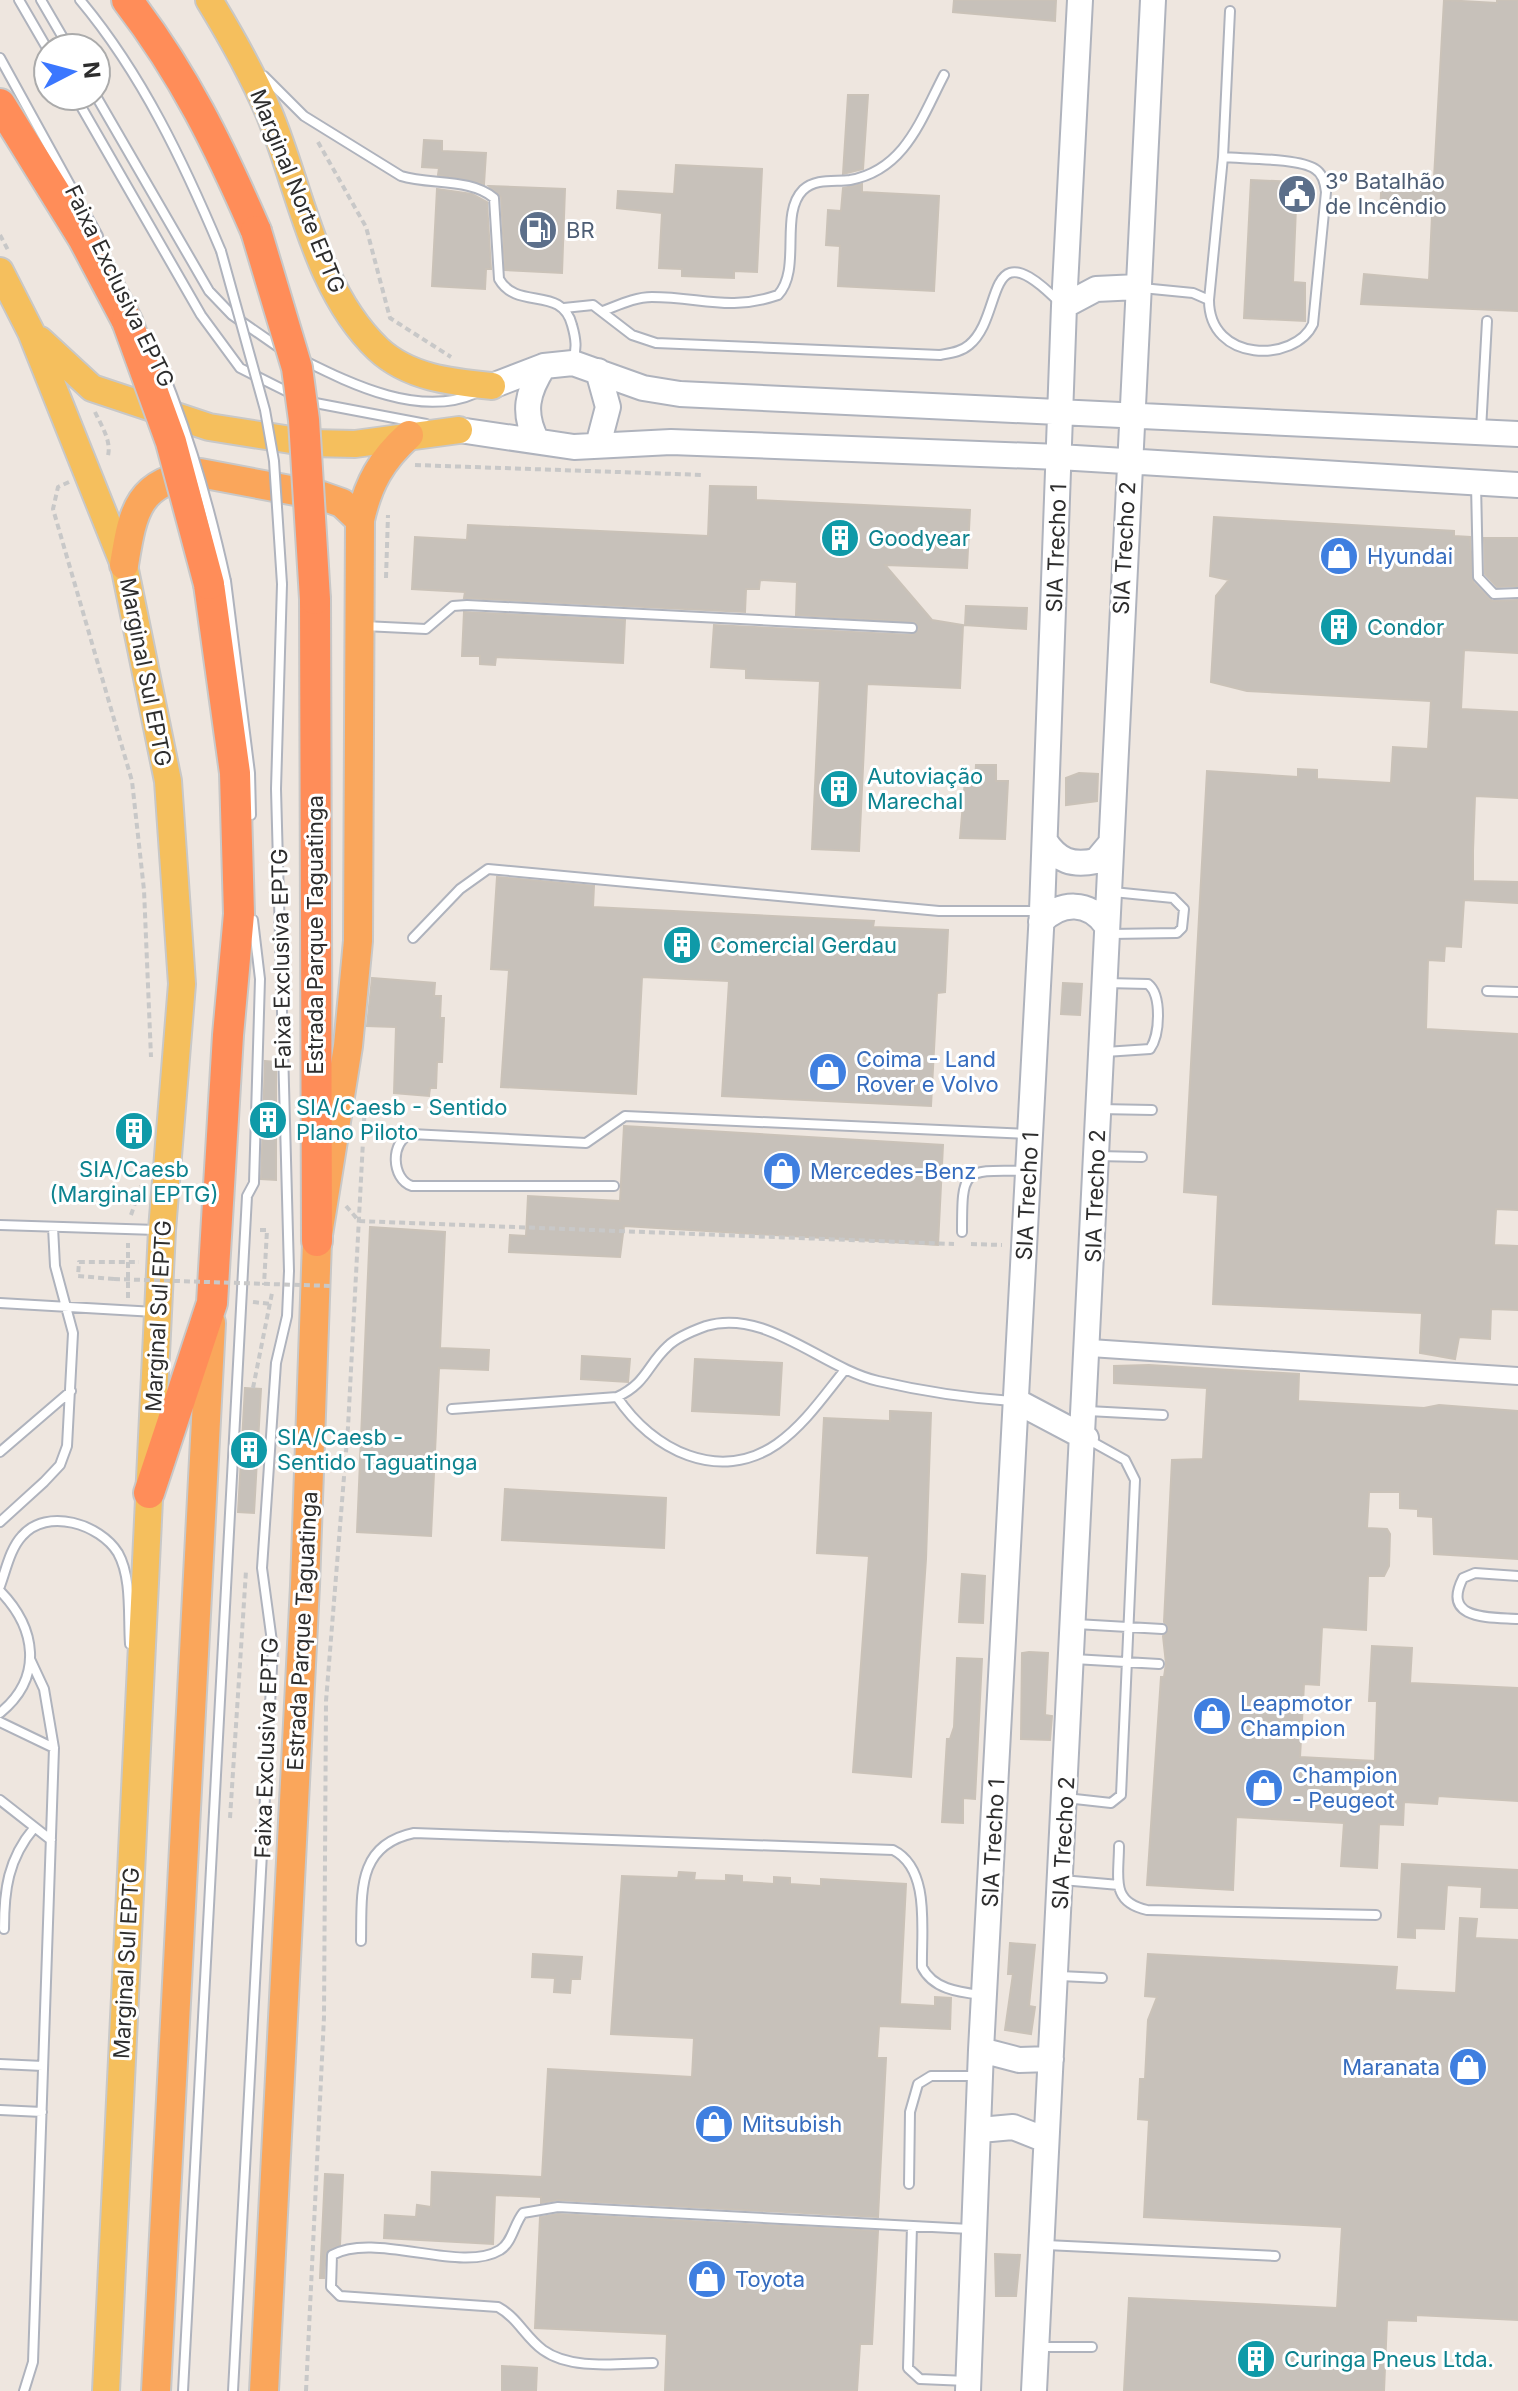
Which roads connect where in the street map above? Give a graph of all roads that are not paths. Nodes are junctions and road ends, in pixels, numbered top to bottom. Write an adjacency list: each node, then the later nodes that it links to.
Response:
1 (19, 0): 9 (lane)
2 (41, 0): 10 (lane)
3 (80, 0): 139 (lane, Faixa Exclusiva EPTG, bridge)
4 (127, 0): 72 (highway, Estrada Parque Taguatinga, bridge)
5 (209, 0): 11 (main road, Marginal Norte EPTG)
6 (1080, 0): 22 (main road, SIA Trecho 1)
7 (1153, 0): 20 (main road, SIA Trecho 2)
8 (1230, 11): 17 (lane)
9 (38, 32)
10 (60, 32)
11 (236, 44): 23 (lane); 30 (main road, Marginal Norte EPTG)
12 (0, 58): 18 (lane, Faixa Exclusiva EPTG)
13 (944, 75): 24 (lane)
14 (0, 104): 45 (highway, bridge)
15 (84, 112): 33 (lane)
16 (105, 112): 30 (lane)
17 (1223, 157): 21 (lane); 21 (lane)
18 (106, 250)
19 (7, 266): 26 (main road, Marginal Sul EPTG)
20 (1138, 287): 21 (lane); 22 (main road); 32 (main road, SIA Trecho 2)
21 (1209, 300)
22 (1064, 306): 24 (lane); 31 (main road, SIA Trecho 1)
23 (564, 308): 24 (lane); 27 (lane)
24 (603, 311)
25 (1487, 321): 34 (lane)
26 (31, 332): 36 (main road); 44 (main road, Marginal Sul EPTG)
27 (573, 363): 28 (main road); 29 (main road)
28 (544, 366): 30 (main road, Marginal Norte EPTG); 37 (main road)
29 (598, 371): 31 (main road); 38 (main road)
30 (492, 386)
31 (1062, 412): 32 (main road); 39 (main road, SIA Trecho 1)
32 (1133, 417): 34 (main road); 40 (main road, SIA Trecho 2)
33 (459, 430): 36 (main road); 37 (main road)
34 (1481, 431): 35 (main road)
35 (1518, 434)
36 (409, 435): 43 (highway)
37 (537, 441): 38 (main road)
38 (598, 445): 39 (main road)
39 (1059, 457): 40 (main road); 50 (main road, SIA Trecho 1)
40 (1129, 461): 41 (main road); 51 (main road, SIA Trecho 2)
41 (1476, 483): 42 (main road); 46 (lane)
42 (1518, 485)
43 (360, 520): 44 (highway); 47 (highway)
44 (124, 565): 70 (main road, Marginal Sul EPTG)
45 (218, 582): 49 (lane, Faixa Exclusiva EPTG); 74 (highway)
46 (1518, 593)
47 (359, 626): 48 (lane); 72 (highway)
48 (912, 628)
49 (251, 819)
50 (1045, 841): 51 (main road); 54 (main road, SIA Trecho 1)
51 (1111, 843): 52 (main road, SIA Trecho 2)
52 (1108, 892): 55 (main road, SIA Trecho 2); 55 (lane)
53 (252, 911): 138 (lane, Faixa Exclusiva EPTG)
54 (1041, 917): 55 (main road); 56 (lane); 63 (main road, SIA Trecho 1)
55 (1106, 930): 57 (main road, SIA Trecho 2)
56 (413, 938)
57 (1103, 983): 60 (main road, SIA Trecho 2); 60 (lane)
58 (1487, 991): 59 (lane)
59 (1518, 992)
60 (1100, 1052): 61 (main road, SIA Trecho 2)
61 (1099, 1109): 62 (lane); 64 (main road, SIA Trecho 2)
62 (1152, 1110)
63 (1029, 1134): 66 (main road, SIA Trecho 1); 67 (lane)
64 (1096, 1156): 65 (lane); 77 (main road, SIA Trecho 2)
65 (1142, 1157)
66 (1028, 1172): 71 (lane); 82 (main road, SIA Trecho 1)
67 (614, 1186)
68 (0, 1225): 69 (lane)
69 (53, 1227): 70 (lane); 75 (lane)
70 (162, 1230): 76 (main road, Marginal Sul EPTG)
71 (962, 1232)
72 (317, 1241): 140 (highway, Estrada Parque Taguatinga)
73 (0, 1303): 75 (lane)
74 (212, 1303): 88 (highway); 137 (highway)
75 (67, 1306): 76 (lane); 80 (lane)
76 (159, 1312): 88 (main road, Marginal Sul EPTG)
77 (1090, 1348): 79 (street); 84 (main road, SIA Trecho 2)
78 (844, 1371): 81 (lane); 81 (lane); 82 (lane)
79 (1518, 1376)
80 (71, 1391): 87 (lane); 89 (lane)
81 (617, 1397): 83 (lane)
82 (1016, 1401): 86 (main road); 116 (main road, SIA Trecho 1)
83 (452, 1409)
84 (1087, 1411): 85 (lane); 86 (main road, SIA Trecho 2)
85 (1163, 1415)
86 (1086, 1438): 93 (main road, SIA Trecho 2); 94 (lane)
87 (0, 1452)
88 (149, 1493): 100 (main road, Marginal Sul EPTG)
89 (0, 1522)
90 (1518, 1576): 92 (lane)
91 (0, 1589): 96 (lane); 100 (lane)
92 (1518, 1619)
93 (1075, 1624): 94 (lane); 97 (main road, SIA Trecho 2)
94 (1129, 1627): 95 (lane); 98 (lane)
95 (1162, 1629)
96 (30, 1659): 101 (lane); 103 (lane)
97 (1073, 1659): 98 (lane); 104 (main road, SIA Trecho 2)
98 (1127, 1662): 99 (lane); 104 (lane)
99 (1159, 1664)
100 (138, 1712): 136 (main road, Marginal Sul EPTG)
101 (0, 1713)
102 (0, 1722): 103 (lane)
103 (54, 1748): 107 (lane)
104 (1065, 1798): 109 (main road, SIA Trecho 2)
105 (0, 1800): 106 (lane)
106 (34, 1828): 107 (lane); 112 (lane)
107 (51, 1840): 120 (lane)
108 (1119, 1846): 110 (lane)
109 (1061, 1880): 110 (lane); 114 (main road, SIA Trecho 2)
110 (1119, 1885): 111 (lane)
111 (1376, 1915)
112 (4, 1929)
113 (361, 1941): 116 (lane)
114 (1055, 1975): 115 (lane); 118 (main road, SIA Trecho 2)
115 (1102, 1978)
116 (985, 1995): 117 (main road, SIA Trecho 1)
117 (981, 2050): 118 (main road); 121 (main road, SIA Trecho 1)
118 (1051, 2059): 125 (main road, SIA Trecho 2)
119 (0, 2064): 120 (lane)
120 (43, 2066): 123 (lane)
121 (981, 2077): 124 (main road, SIA Trecho 1); 126 (lane)
122 (0, 2110): 123 (lane)
123 (42, 2112): 135 (lane)
124 (980, 2130): 125 (main road); 128 (main road, SIA Trecho 1)
125 (1046, 2140): 129 (main road, SIA Trecho 2)
126 (909, 2184)
127 (912, 2226): 128 (lane); 133 (lane); 134 (lane)
128 (975, 2229): 134 (main road, SIA Trecho 1)
129 (1041, 2245): 130 (lane); 131 (main road, SIA Trecho 2)
130 (1275, 2256)
131 (1036, 2347): 132 (lane); 141 (main road, SIA Trecho 2)
132 (1092, 2347)
133 (653, 2363)
134 (968, 2386)
135 (24, 2391)
136 (106, 2391)
137 (156, 2391)
138 (183, 2391)
139 (233, 2391)
140 (264, 2391)
141 (1034, 2391)

